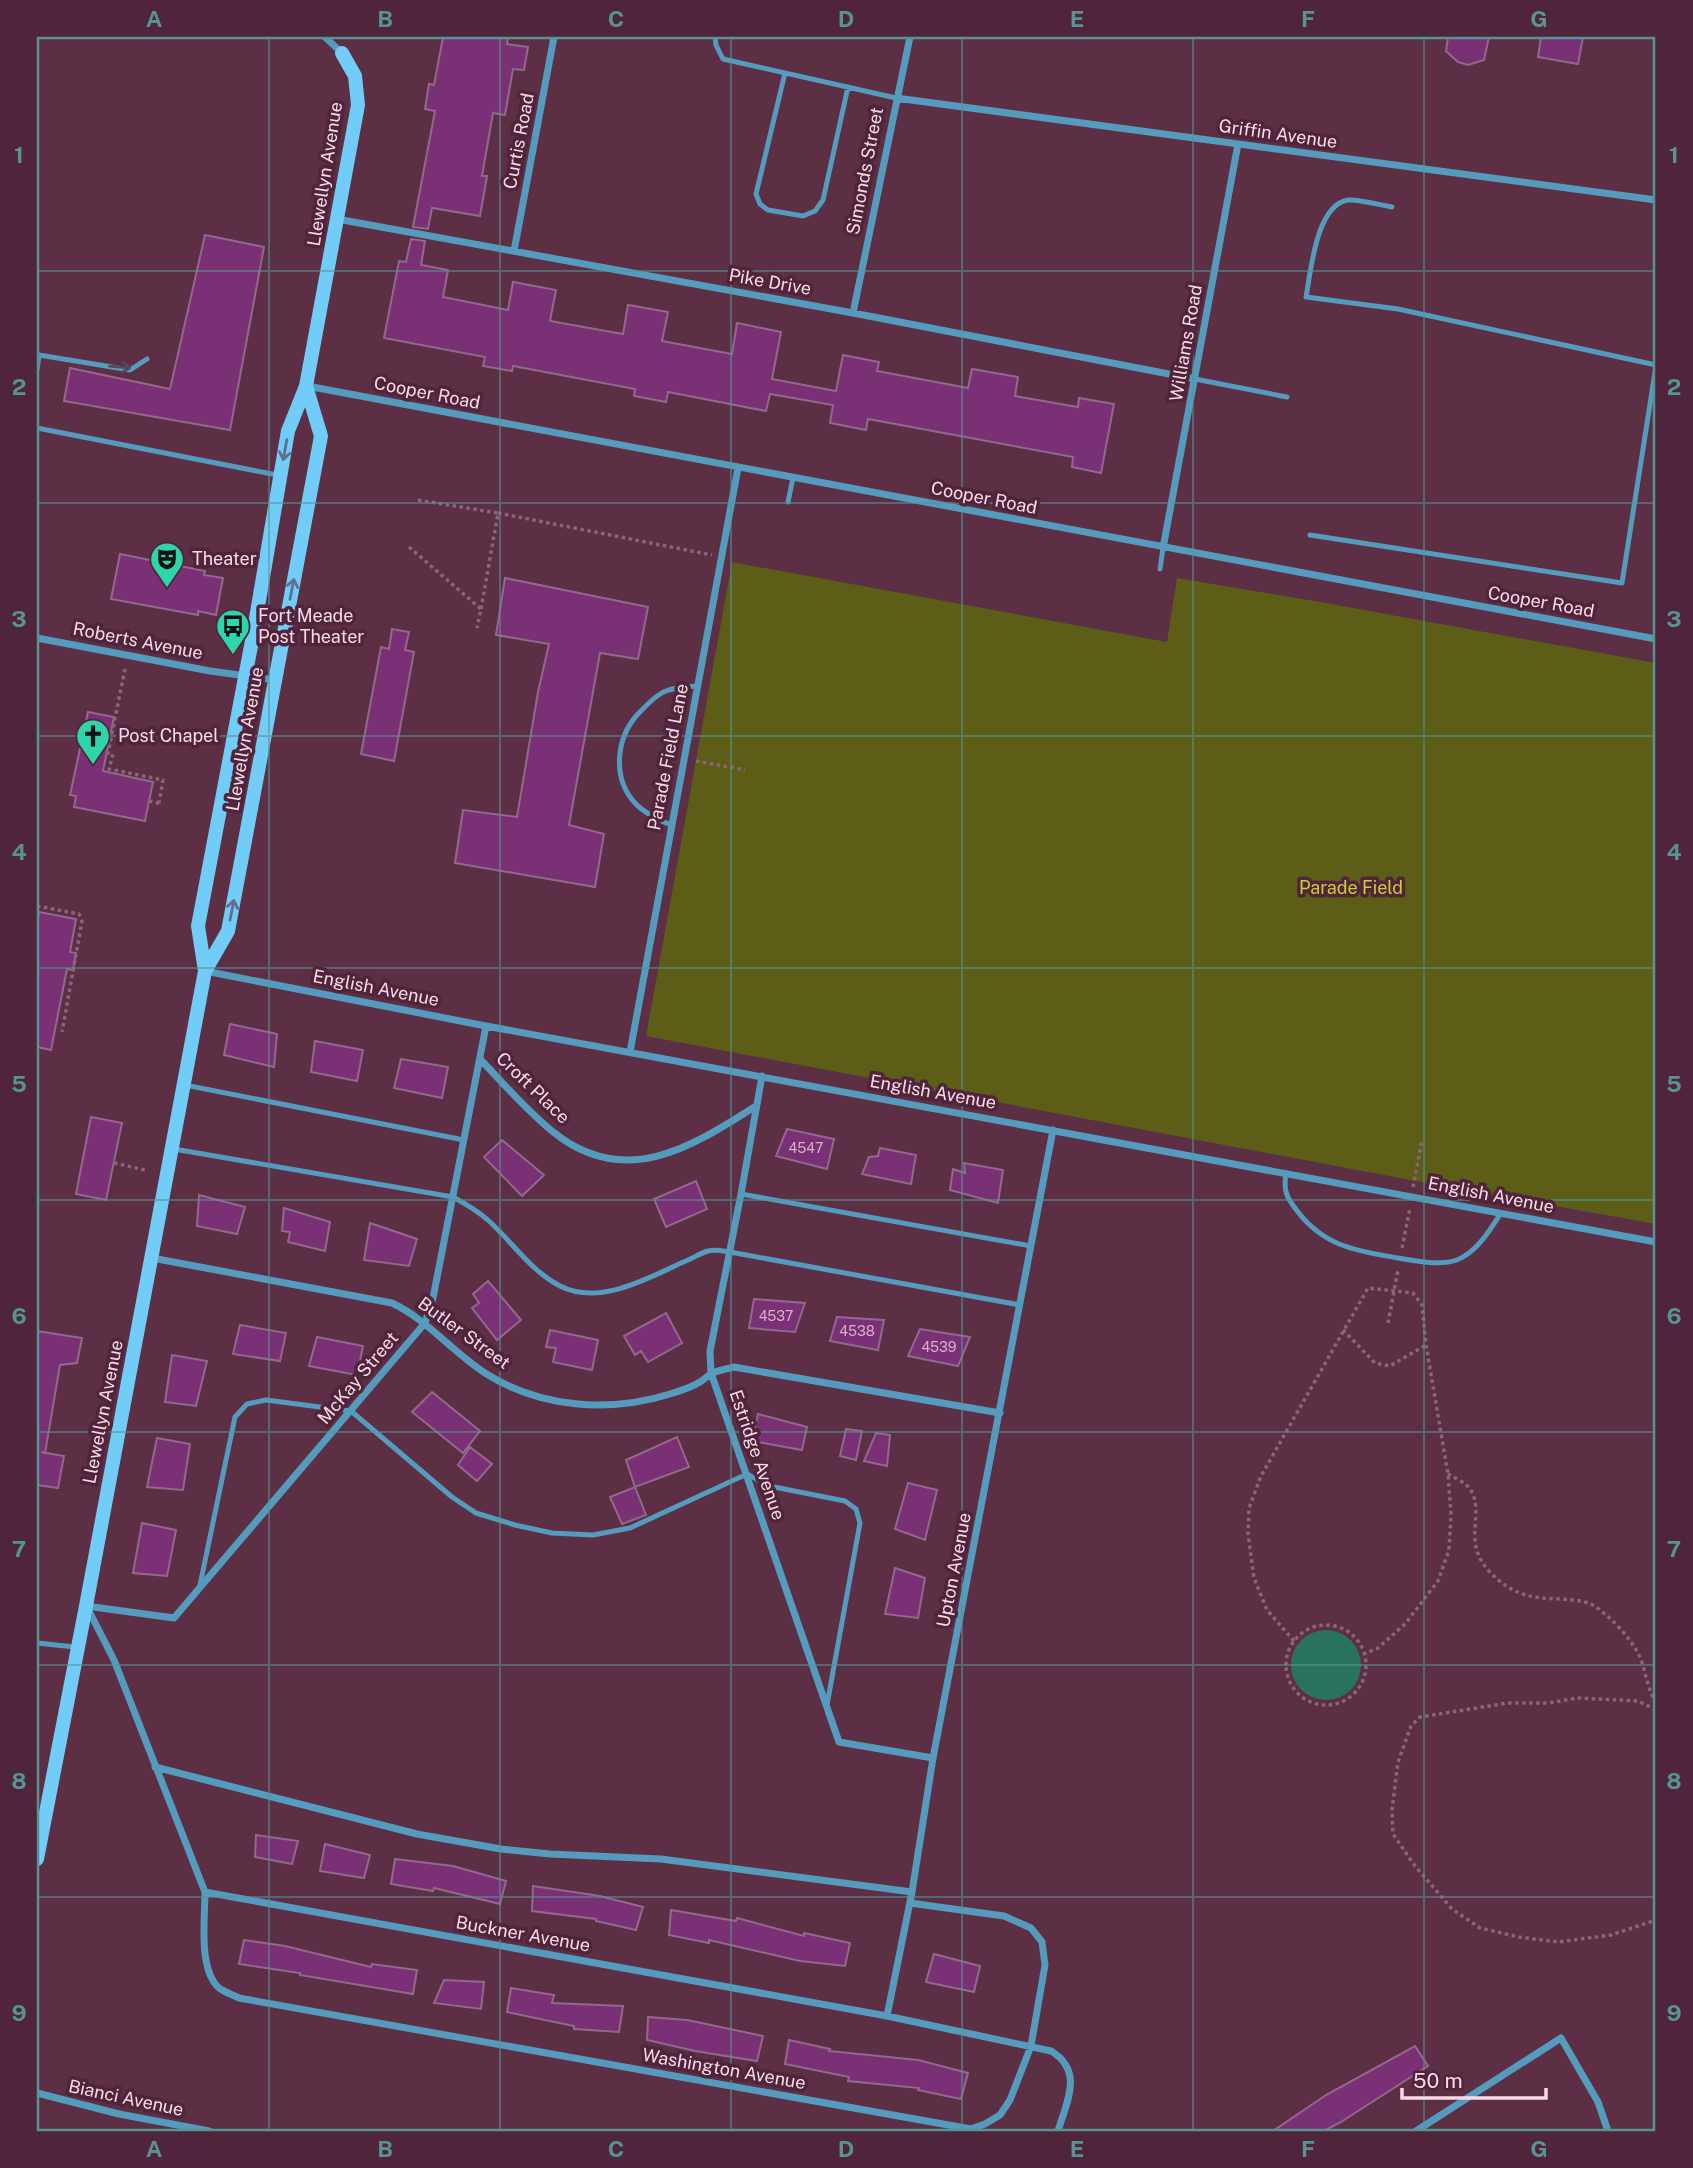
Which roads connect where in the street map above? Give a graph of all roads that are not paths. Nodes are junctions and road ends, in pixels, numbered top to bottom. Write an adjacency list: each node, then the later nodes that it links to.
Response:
1 (325, 37): 5 (street)
2 (554, 37): 13 (street, Curtis Road)
3 (715, 37): 6 (lane)
4 (910, 37): 8 (street, Simonds Street)
5 (342, 53): 12 (street, Llewellyn Avenue)
6 (785, 73): 7 (lane); 7 (lane)
7 (848, 87): 8 (lane)
8 (896, 98): 9 (street, Griffin Avenue); 14 (street, Simonds Street)
9 (1238, 145): 10 (street, Griffin Avenue); 18 (street, Williams Road)
10 (1656, 200)
11 (1392, 207): 16 (lane)
12 (337, 219): 13 (street, Pike Drive); 19 (street, Llewellyn Avenue)
13 (514, 251): 14 (street, Pike Drive)
14 (853, 313): 18 (street, Pike Drive)
15 (147, 359): 17 (lane, one-way to 15)
16 (1656, 365): 26 (lane)
17 (37, 370)
18 (1195, 379): 20 (lane); 27 (street, Williams Road)
19 (306, 386): 22 (street, Cooper Road); 23 (street, Llewellyn Avenue, one-way to 23); 32 (street, Llewellyn Avenue, one-way to 19)
20 (1287, 397)
21 (37, 428): 23 (lane)
22 (738, 468): 24 (street, Cooper Road); 33 (street, Parade Field Lane)
23 (280, 476): 31 (street, Llewellyn Avenue)
24 (793, 478): 25 (lane); 27 (street, Cooper Road)
25 (788, 502)
26 (1310, 536)
27 (1163, 548): 28 (lane); 30 (street, Cooper Road)
28 (1160, 569)
29 (37, 638): 31 (street, Roberts Avenue)
30 (1656, 639)
31 (245, 676): 32 (street, Roberts Avenue); 35 (street, Llewellyn Avenue)
32 (276, 680): 35 (street, Llewellyn Avenue, one-way to 32)
33 (697, 686): 34 (street, Parade Field Lane); 34 (lane)
34 (671, 825): 37 (street, Parade Field Lane)
35 (205, 971): 36 (street, English Avenue); 40 (street, Llewellyn Avenue)
36 (486, 1026): 37 (street, English Avenue); 38 (street, McKay Street)
37 (630, 1052): 39 (street, English Avenue)
38 (480, 1059): 41 (street, Croft Place); 43 (street, McKay Street)
39 (762, 1076): 41 (street, Estridge Avenue); 42 (street, English Avenue)
40 (183, 1084): 43 (lane); 44 (street, Llewellyn Avenue)
41 (756, 1106): 46 (street, Estridge Avenue)
42 (1053, 1130): 45 (street, English Avenue); 50 (street, Upton Avenue)
43 (464, 1140): 47 (street, McKay Street)
44 (171, 1149): 47 (lane); 52 (street, Llewellyn Avenue)
45 (1286, 1173): 48 (street, English Avenue); 48 (lane)
46 (741, 1194): 50 (lane); 51 (street, Estridge Avenue)
47 (453, 1197): 51 (lane); 54 (street, McKay Street)
48 (1501, 1213): 49 (street, English Avenue)
49 (1656, 1242)
50 (1031, 1246): 53 (street, Upton Avenue)
51 (730, 1252): 53 (lane); 55 (street, Estridge Avenue)
52 (152, 1258): 54 (street, Butler Street); 60 (street, Llewellyn Avenue)
53 (1020, 1305): 57 (street, Upton Avenue)
54 (425, 1323): 55 (street, Butler Street); 56 (street, McKay Street)
55 (711, 1373): 57 (street, Butler Street); 58 (street, Estridge Avenue)
56 (351, 1411): 58 (lane); 59 (street, McKay Street); 59 (lane)
57 (999, 1413): 64 (street, Upton Avenue)
58 (747, 1474): 63 (street, Estridge Avenue); 63 (lane)
59 (200, 1588): 60 (street, McKay Street)
60 (86, 1606): 62 (street, Llewellyn Avenue); 65 (street)
61 (37, 1643): 62 (lane)
62 (77, 1648): 66 (street, Llewellyn Avenue)
63 (827, 1706): 64 (street, Estridge Avenue)
64 (933, 1758): 68 (street, Upton Avenue)
65 (155, 1768): 67 (street); 68 (street)
66 (37, 1858)
67 (205, 1892): 70 (street, Buckner Avenue); 71 (street, Washington Avenue)
68 (912, 1892): 69 (street, Upton Avenue)
69 (909, 1903): 70 (street, Upton Avenue); 71 (street, Washington Avenue)
70 (887, 2016): 71 (street, Buckner Avenue)
71 (1031, 2046): 74 (street, Buckner Avenue)
72 (37, 2093): 73 (street, Bianci Avenue)
73 (209, 2131)
74 (1058, 2131)
75 (1416, 2131): 76 (street)
76 (1608, 2131)

